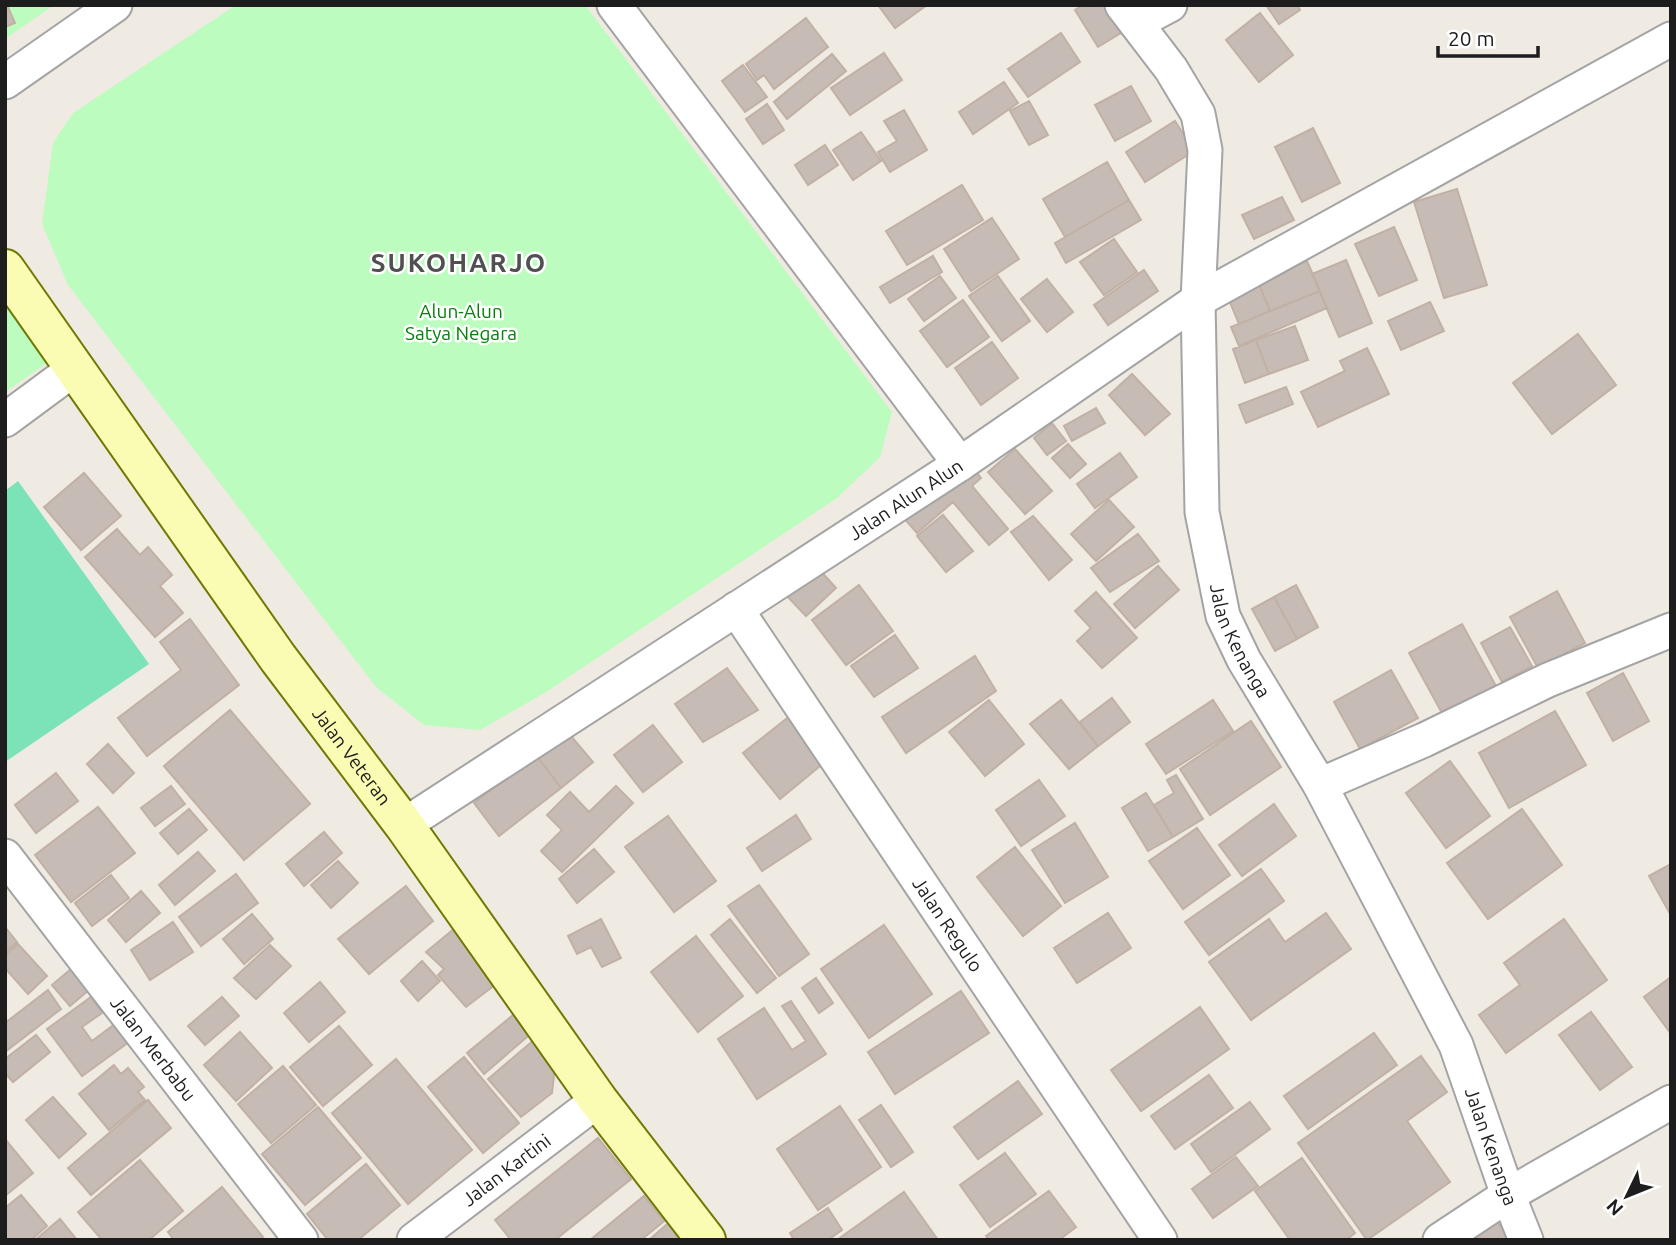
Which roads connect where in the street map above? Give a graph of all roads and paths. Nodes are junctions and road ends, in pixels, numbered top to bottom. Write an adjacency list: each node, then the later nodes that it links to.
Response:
1 (115, 5): 6 (street)
2 (1170, 5): 4 (street)
3 (622, 8): 11 (street, Jalan Alun Alun)
4 (1129, 14): 8 (street, Jalan Kenanga)
5 (1671, 39): 8 (street)
6 (5, 82)
7 (5, 269): 9 (main road, Jalan Veteran)
8 (1198, 300): 11 (street); 14 (street, Jalan Kenanga)
9 (74, 369): 10 (street); 15 (main road, Jalan Veteran)
10 (5, 420)
11 (960, 464): 12 (street, Jalan Alun Alun)
12 (736, 609): 15 (street, Jalan Alun Alun); 23 (street, Jalan Regulo)
13 (1671, 631): 14 (street)
14 (1321, 785): 19 (street, Jalan Kenanga)
15 (404, 825): 17 (main road, Jalan Veteran)
16 (5, 856): 20 (street, Jalan Merbabu)
17 (598, 1100): 21 (street, Jalan Kartini); 22 (main road, Jalan Veteran)
18 (1671, 1102): 19 (street)
19 (1508, 1195): 24 (street); 25 (street, Jalan Kenanga)
20 (301, 1240)
21 (414, 1240)
22 (706, 1240)
23 (1160, 1240)
24 (1440, 1240)
25 (1527, 1240)

